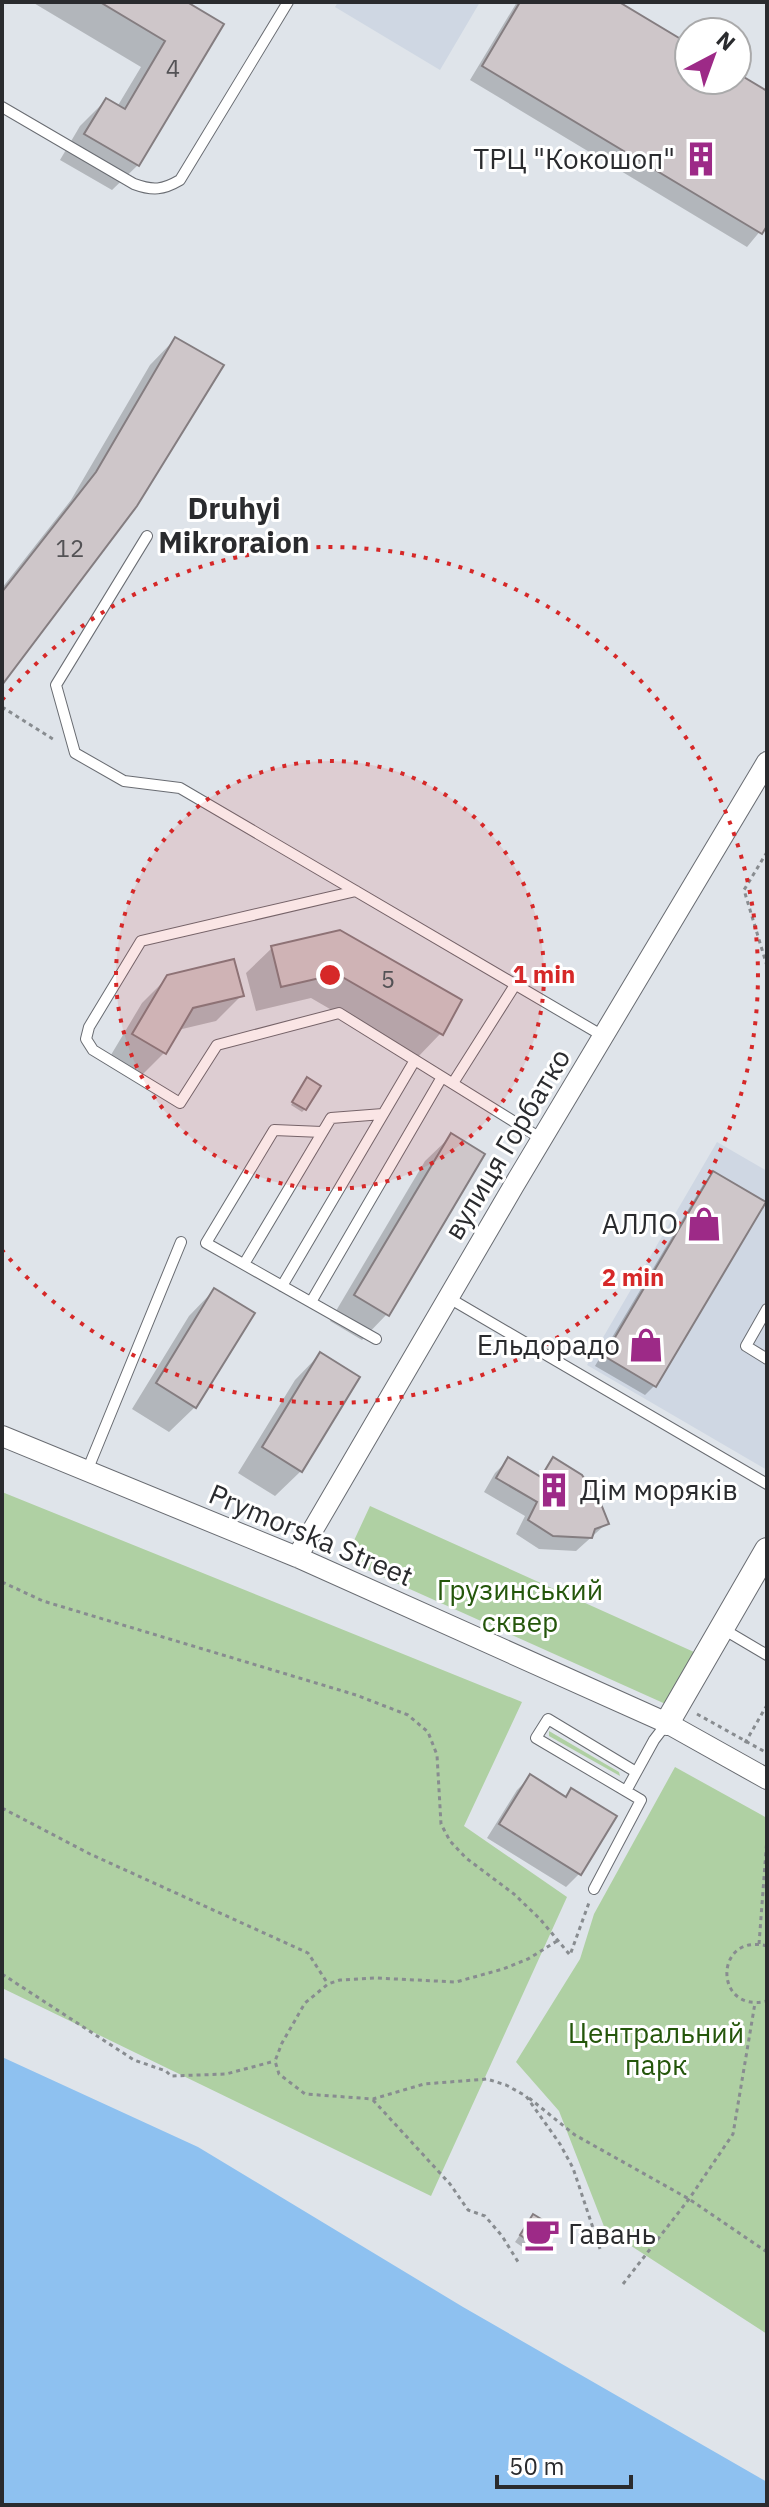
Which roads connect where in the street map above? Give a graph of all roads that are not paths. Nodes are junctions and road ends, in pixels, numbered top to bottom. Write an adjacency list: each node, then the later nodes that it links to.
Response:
1 (288, 2): 2 (lane)
2 (2, 107)
3 (147, 536): 5 (lane)
4 (767, 762): 7 (street, вулиця Горбатко)
5 (356, 891): 6 (lane); 8 (lane)
6 (515, 985): 7 (lane); 10 (lane)
7 (603, 1036): 13 (street, вулиця Горбатко)
8 (415, 1060): 9 (lane); 11 (lane)
9 (442, 1077): 10 (lane); 18 (lane)
10 (453, 1083): 13 (lane)
11 (383, 1114): 12 (lane); 16 (lane)
12 (322, 1132): 15 (lane); 15 (lane)
13 (542, 1139): 17 (street, вулиця Горбатко)
14 (181, 1242): 23 (lane)
15 (244, 1264): 16 (lane)
16 (282, 1286): 18 (lane)
17 (449, 1298): 24 (lane); 26 (street, вулиця Горбатко)
18 (311, 1302): 20 (lane)
19 (767, 1309): 21 (lane)
20 (376, 1339)
21 (767, 1359)
22 (2, 1436): 23 (street, Prymorska Street)
23 (87, 1471): 26 (street, Prymorska Street)
24 (767, 1484)
25 (767, 1550): 27 (street)
26 (297, 1557): 29 (street, Prymorska Street)
27 (722, 1628): 28 (lane); 29 (street)
28 (767, 1655)
29 (672, 1713): 30 (lane); 31 (street, Prymorska Street)
30 (636, 1772): 32 (lane); 32 (lane)
31 (767, 1779)
32 (626, 1791): 33 (lane)
33 (594, 1889)

